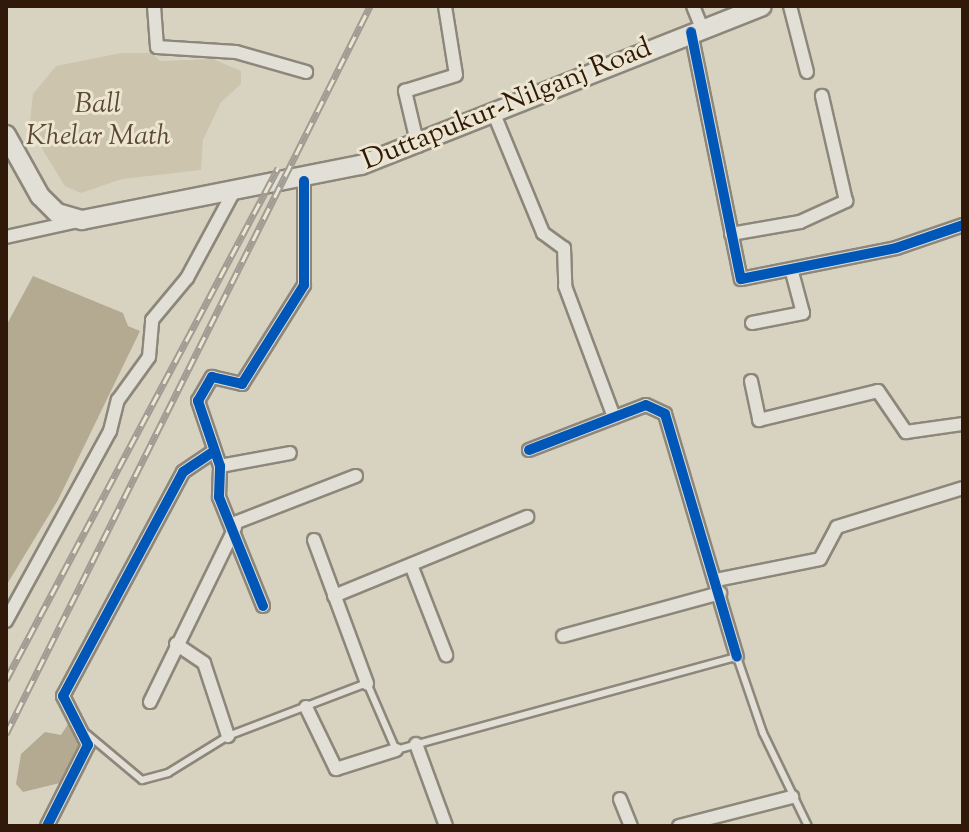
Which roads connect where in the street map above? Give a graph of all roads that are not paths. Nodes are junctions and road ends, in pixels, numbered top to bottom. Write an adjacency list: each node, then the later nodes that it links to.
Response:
1 (154, 6): 7 (street)
2 (445, 6): 12 (street)
3 (693, 6): 6 (street)
4 (762, 6): 6 (main road, Duttapukur-Nilganj Road)
5 (790, 6): 8 (street)
6 (696, 30): 10 (main road, Duttapukur-Nilganj Road); 17 (street)
7 (306, 72)
8 (807, 72)
9 (822, 96): 17 (street)
10 (494, 114): 12 (main road, Duttapukur-Nilganj Road); 22 (street)
11 (6, 135): 15 (main road)
12 (418, 146): 13 (main road, Duttapukur-Nilganj Road)
13 (304, 181): 14 (main road, Duttapukur-Nilganj Road); 25 (street)
14 (234, 191): 15 (main road, Duttapukur-Nilganj Road); 37 (street)
15 (82, 220): 18 (street)
16 (963, 225): 19 (street)
17 (731, 234): 19 (street)
18 (6, 237)
19 (792, 272): 20 (street)
20 (752, 323)
21 (751, 381): 23 (street)
22 (614, 417): 24 (street); 34 (street)
23 (963, 424)
24 (529, 450)
25 (214, 451): 27 (street); 45 (street)
26 (290, 453): 27 (street)
27 (220, 466): 31 (street)
28 (356, 476): 31 (street)
29 (963, 488): 34 (street)
30 (527, 517): 33 (street)
31 (234, 526): 36 (street); 39 (street)
32 (314, 540): 35 (street)
33 (411, 565): 35 (street); 40 (street)
34 (718, 586): 38 (street); 41 (street)
35 (334, 596): 42 (street)
36 (263, 606)
37 (6, 621)
38 (563, 636)
39 (176, 644): 43 (street); 46 (street)
40 (446, 655)
41 (737, 657): 47 (lane); 49 (lane)
42 (367, 683): 44 (lane); 48 (lane)
43 (150, 702)
44 (306, 707): 46 (lane); 48 (street)
45 (86, 732): 46 (lane); 51 (street)
46 (228, 736)
47 (416, 744): 48 (lane); 52 (street)
48 (396, 750)
49 (792, 797): 54 (street); 55 (lane)
50 (620, 799): 53 (street)
51 (48, 826)
52 (446, 826)
53 (631, 826)
54 (679, 826)
55 (808, 826)

